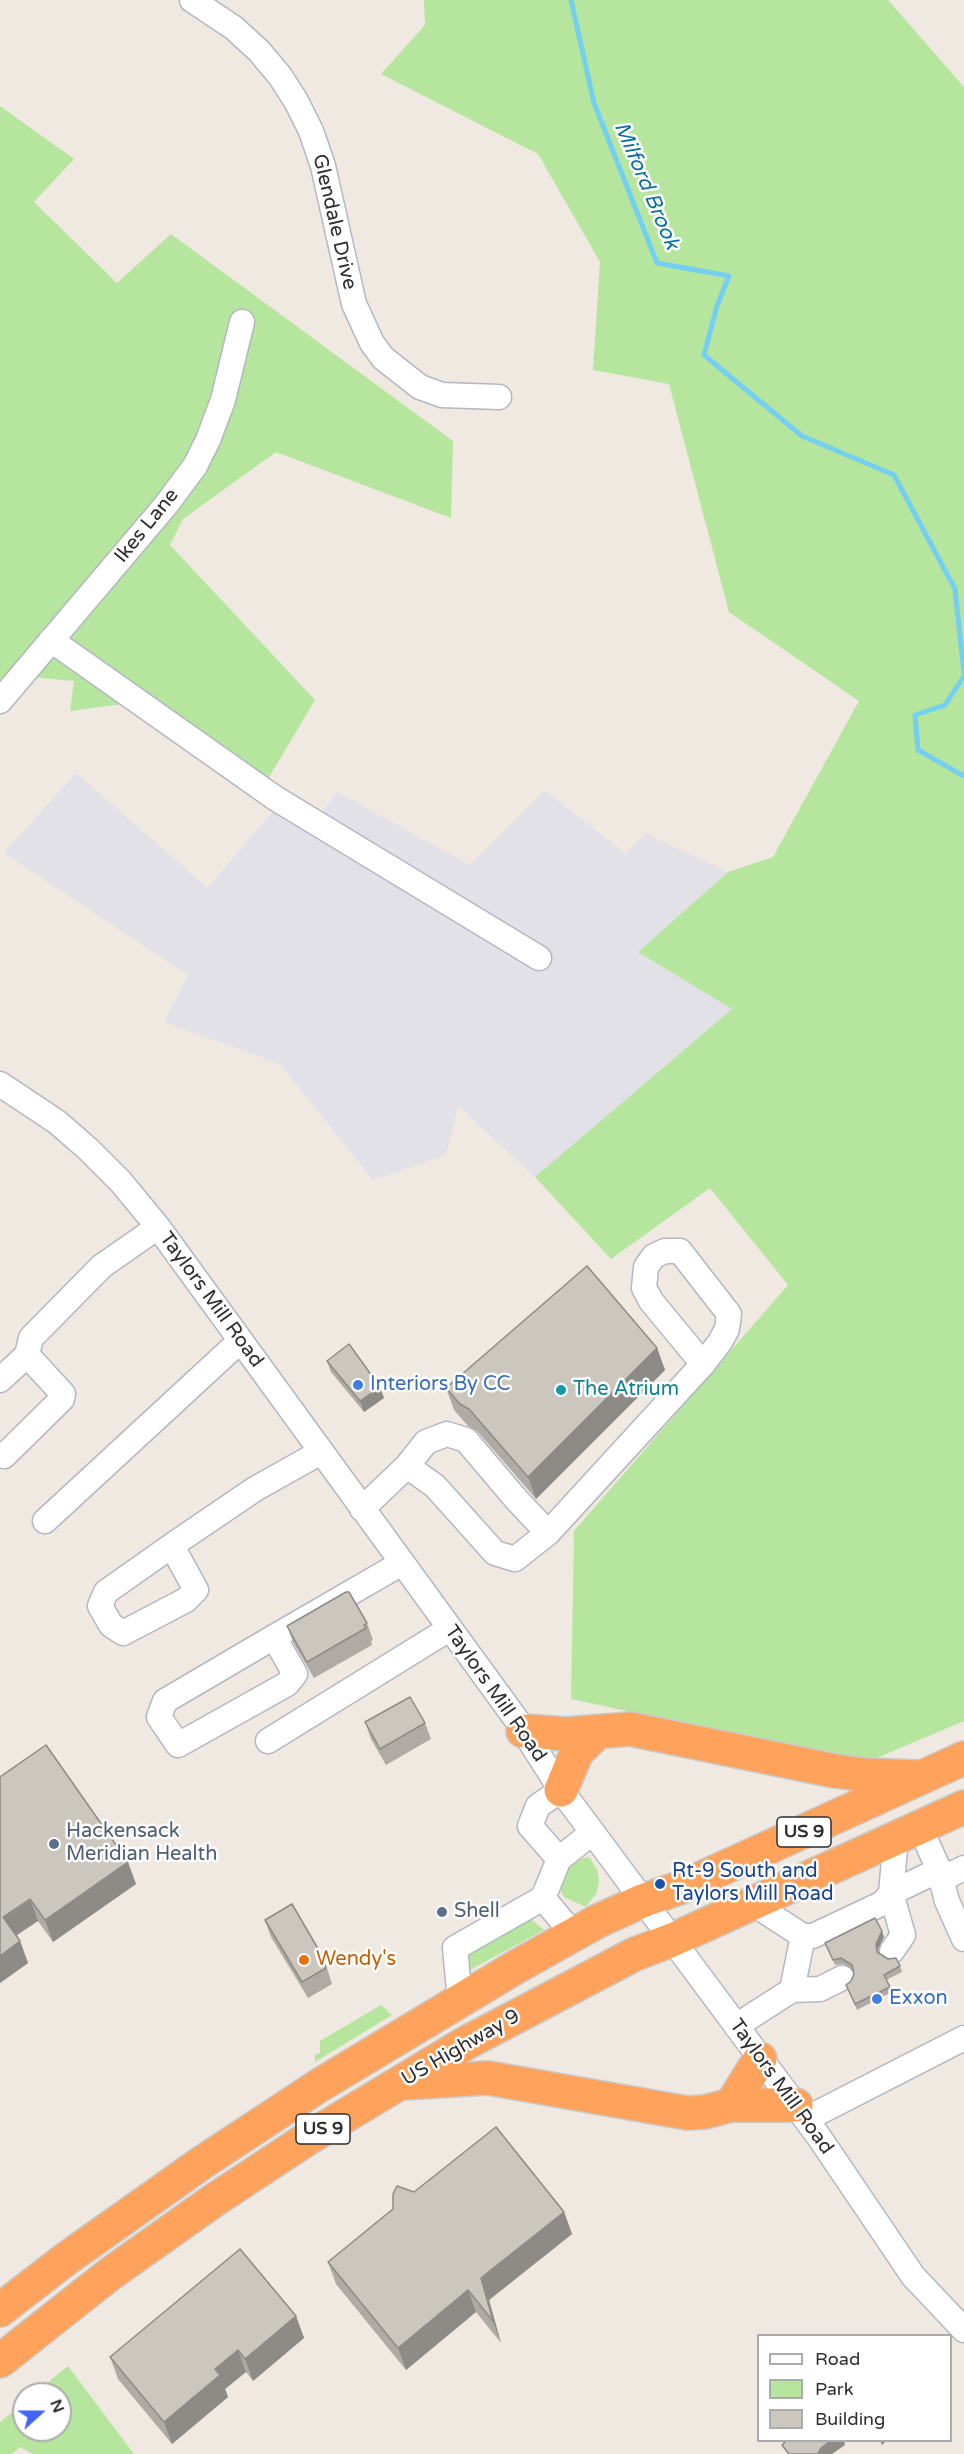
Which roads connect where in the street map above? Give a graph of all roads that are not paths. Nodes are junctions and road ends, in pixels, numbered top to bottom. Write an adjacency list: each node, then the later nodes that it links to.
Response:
1 (192, 0): 3 (street, Glendale Drive)
2 (242, 322): 4 (street, Ikes Lane)
3 (500, 397)
4 (51, 640): 5 (street, Ikes Lane); 6 (street)
5 (0, 701)
6 (539, 958)
7 (0, 1084): 8 (street, Taylors Mill Road)
8 (158, 1227): 9 (street, Taylors Mill Road); 10 (street)
9 (240, 1341): 13 (street, Taylors Mill Road); 17 (street)
10 (27, 1355): 12 (street); 14 (street)
11 (703, 1364): 18 (street)
12 (0, 1380)
13 (321, 1452): 16 (street, Taylors Mill Road); 19 (street)
14 (0, 1455)
15 (407, 1466): 16 (street); 18 (street); 18 (street)
16 (362, 1509): 20 (street, Taylors Mill Road)
17 (45, 1521)
18 (548, 1533)
19 (172, 1546)
20 (402, 1563): 21 (street, Taylors Mill Road); 22 (street)
21 (449, 1629): 23 (street, Taylors Mill Road); 25 (street)
22 (274, 1637): 22 (street)
23 (523, 1731): 24 (highway); 28 (street, Taylors Mill Road)
24 (598, 1732): 27 (highway); 28 (highway)
25 (268, 1741)
26 (964, 1758): 27 (highway, US Highway 9 / US 9)
27 (920, 1777): 37 (highway, US Highway 9 / US 9)
28 (561, 1790): 31 (street, Taylors Mill Road); 32 (street)
29 (964, 1807): 30 (highway, US Highway 9 / US 9)
30 (908, 1832): 34 (street); 35 (street); 38 (highway, US Highway 9 / US 9)
31 (592, 1833): 32 (street); 37 (street, Taylors Mill Road)
32 (559, 1859): 36 (street)
33 (964, 1868): 34 (street)
34 (939, 1870): 35 (street); 41 (street)
35 (891, 1893): 40 (street); 43 (street)
36 (543, 1898): 39 (street); 46 (street)
37 (642, 1901): 39 (highway, US Highway 9 / US 9); 42 (street, Taylors Mill Road)
38 (752, 1903): 40 (street); 42 (highway, US Highway 9 / US 9)
39 (574, 1935): 46 (highway, US Highway 9 / US 9)
40 (803, 1936): 45 (street)
41 (964, 1939)
42 (672, 1940): 47 (street, Taylors Mill Road); 50 (highway, US Highway 9 / US 9)
43 (892, 1951)
44 (842, 1978): 45 (street)
45 (792, 1990): 47 (street)
46 (460, 2000): 53 (highway, US Highway 9 / US 9)
47 (736, 2026): 49 (street, Taylors Mill Road)
48 (964, 2038): 52 (street)
49 (760, 2059): 51 (highway); 52 (street, Taylors Mill Road)
50 (397, 2084): 51 (highway); 55 (highway, US Highway 9 / US 9)
51 (731, 2105): 52 (highway)
52 (801, 2112): 54 (street, Taylors Mill Road)
53 (0, 2310)
54 (964, 2330)
55 (0, 2361)

